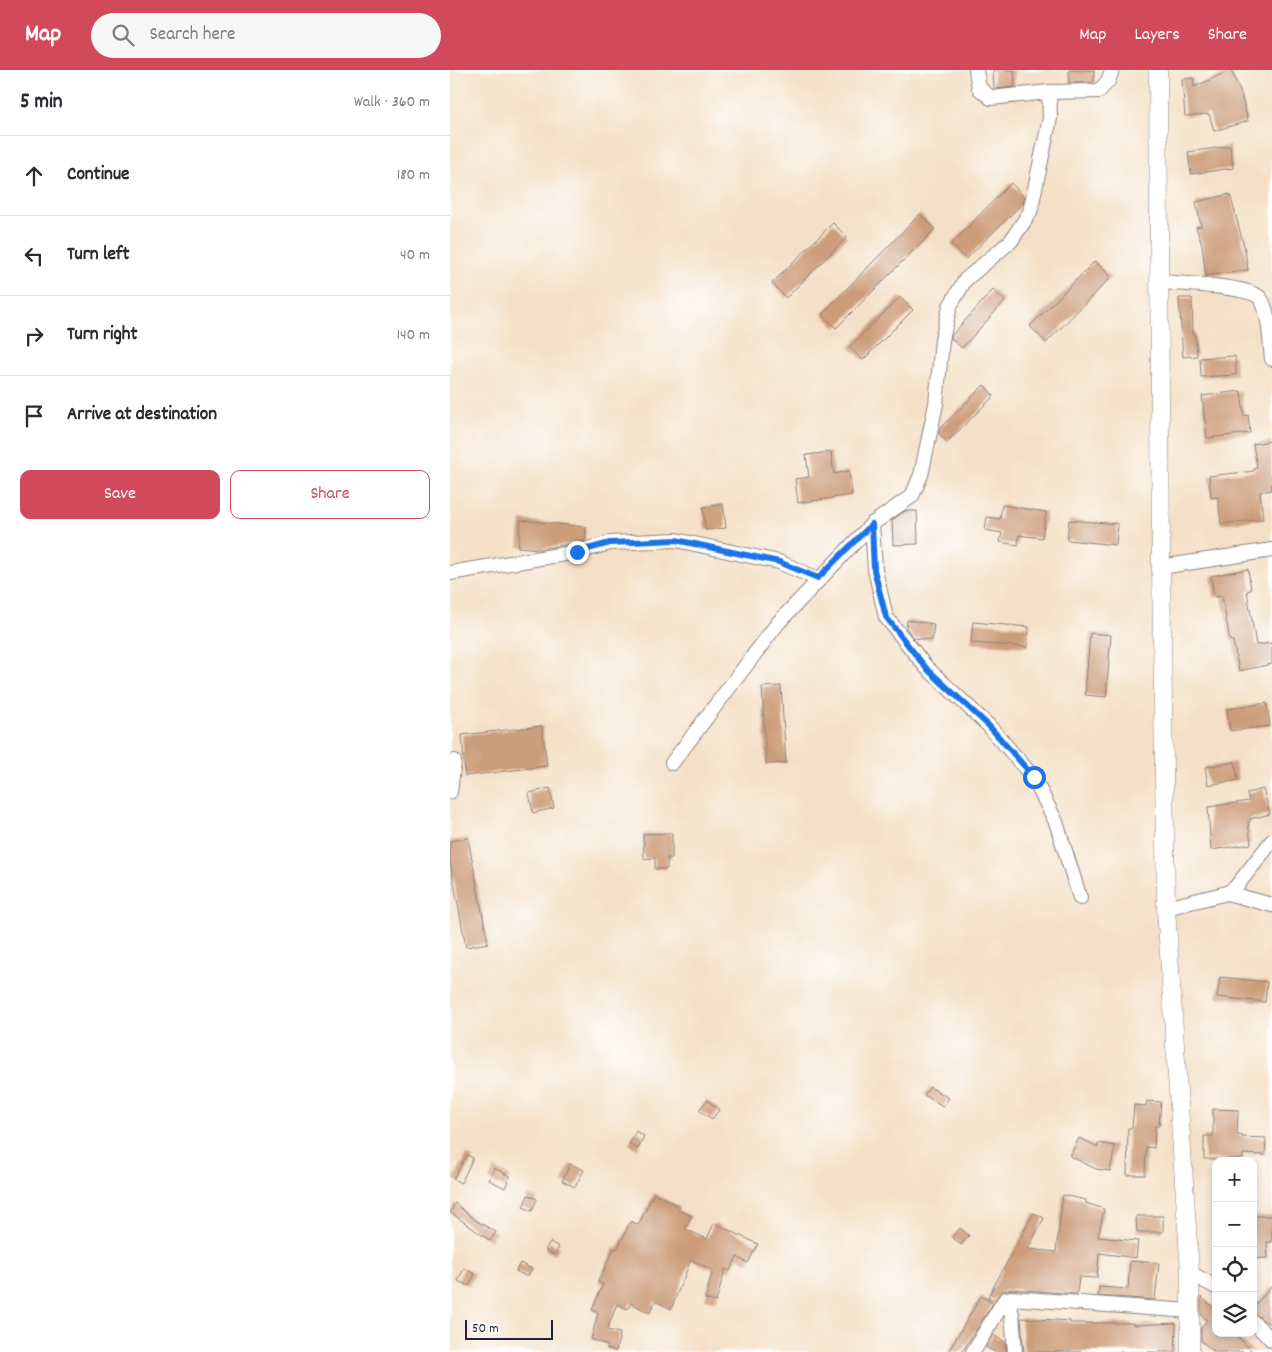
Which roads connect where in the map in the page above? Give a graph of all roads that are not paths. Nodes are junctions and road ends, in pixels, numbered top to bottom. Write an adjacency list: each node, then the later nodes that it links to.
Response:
1 (976, 70): 4 (street)
2 (1112, 70): 4 (street)
3 (1158, 70): 5 (main road)
4 (1049, 92): 7 (street)
5 (1160, 282): 6 (street); 9 (main road)
6 (1272, 360)
7 (872, 524): 11 (street); 17 (street)
8 (1272, 550): 9 (street)
9 (1161, 567): 19 (main road)
10 (450, 573): 11 (street)
11 (818, 578): 13 (street)
12 (454, 761): 14 (street)
13 (672, 763)
14 (450, 792)
15 (1272, 841): 16 (street)
16 (1227, 893): 18 (street); 19 (street)
17 (1080, 898)
18 (1272, 905)
19 (1166, 908): 20 (main road)
20 (1190, 1273): 21 (street); 23 (main road)
21 (1212, 1285)
22 (1007, 1299): 23 (street); 26 (street); 27 (street)
23 (1190, 1311): 28 (main road)
24 (1257, 1326): 25 (street)
25 (1272, 1340)
26 (973, 1352)
27 (1015, 1352)
28 (1190, 1352)

